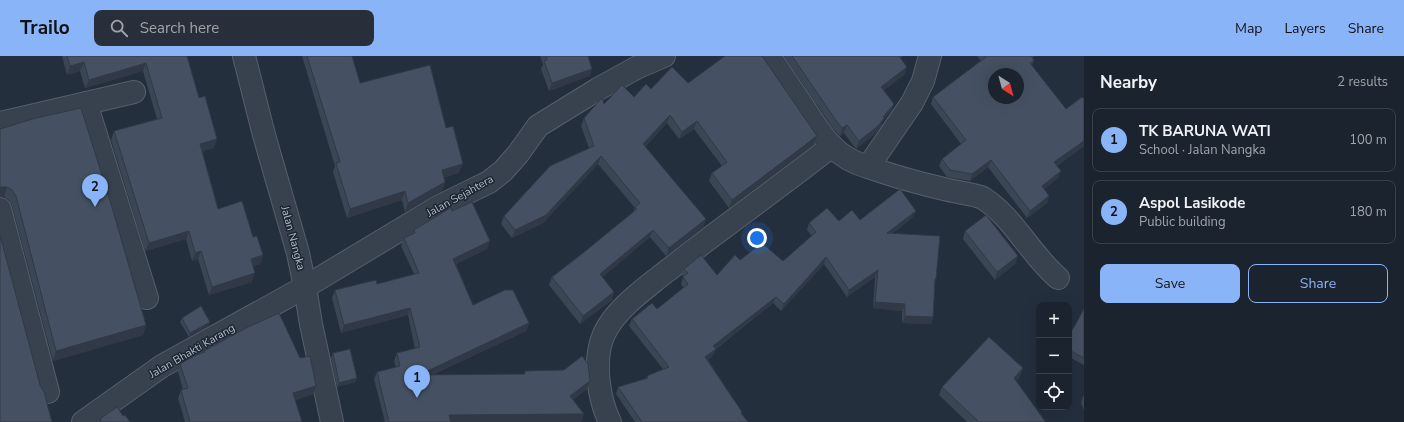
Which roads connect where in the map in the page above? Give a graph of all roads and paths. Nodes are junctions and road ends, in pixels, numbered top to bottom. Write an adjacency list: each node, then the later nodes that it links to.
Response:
1 (244, 56): 12 (street, Jalan Nangka)
2 (664, 56): 12 (street, Jalan Sejahtera)
3 (768, 56): 8 (street)
4 (930, 56): 9 (street)
5 (134, 92): 6 (street)
6 (86, 103): 7 (street); 13 (street)
7 (0, 123)
8 (832, 146): 9 (street); 17 (street)
9 (868, 167): 11 (street)
10 (0, 209): 14 (street)
11 (1058, 278)
12 (306, 287): 15 (street, Jalan Bhakti Karang); 16 (street, Jalan Nangka)
13 (147, 298)
14 (48, 392)
15 (83, 422)
16 (332, 422)
17 (610, 422)

